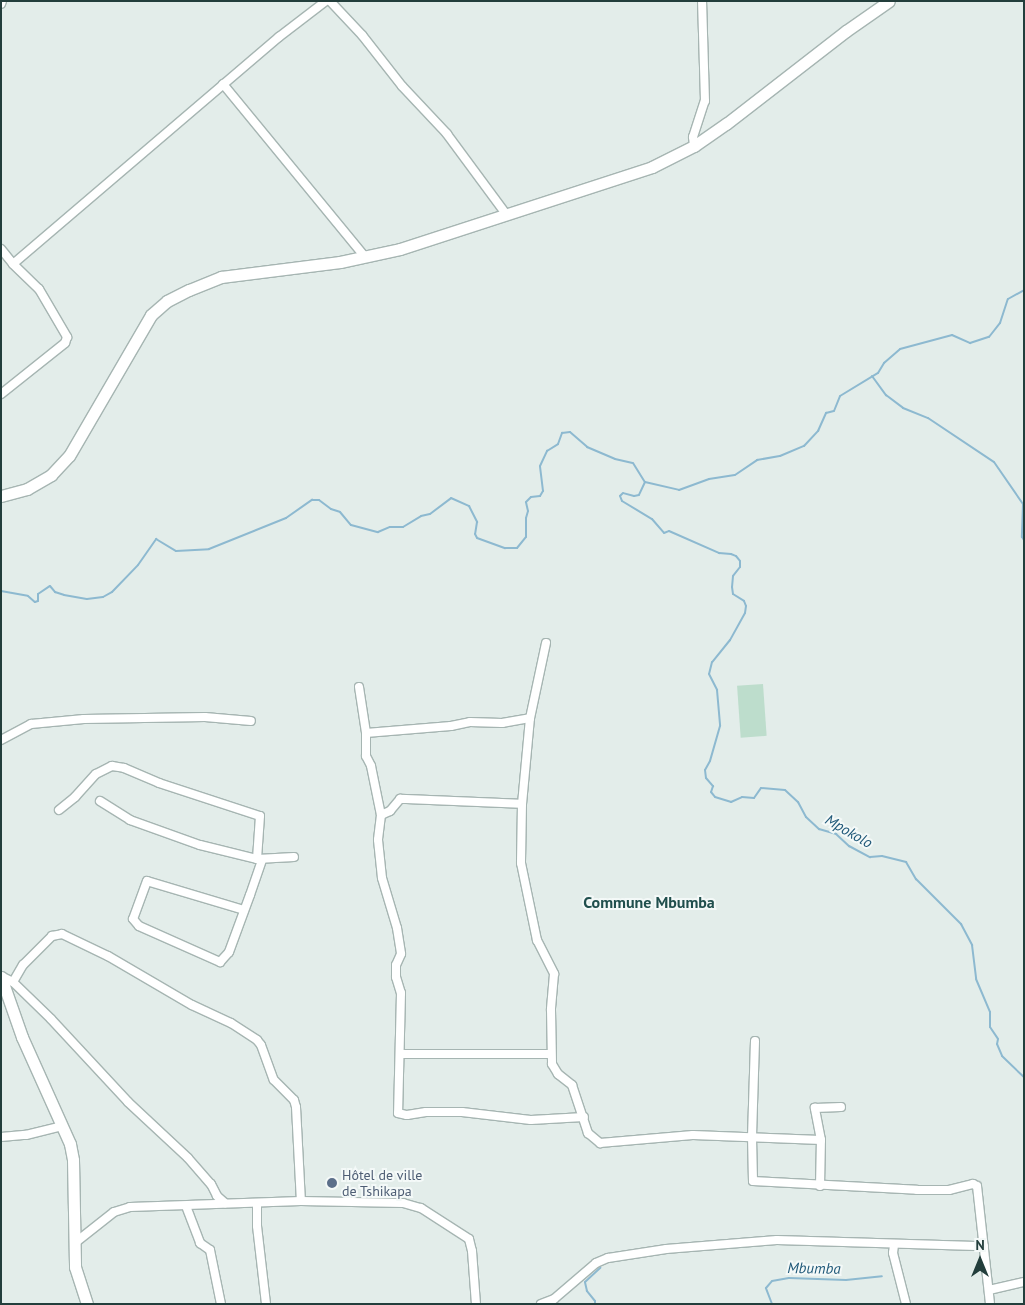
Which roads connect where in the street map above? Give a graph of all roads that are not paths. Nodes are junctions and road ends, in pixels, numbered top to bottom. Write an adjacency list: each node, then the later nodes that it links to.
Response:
1 (328, 1): 4 (street); 6 (street)
2 (702, 1): 5 (street)
3 (889, 1): 5 (main road)
4 (223, 84): 8 (street); 9 (street)
5 (694, 146): 6 (main road)
6 (506, 214): 8 (main road)
7 (1, 249): 9 (street)
8 (365, 257): 11 (main road)
9 (13, 264): 10 (street)
10 (1, 394)
11 (1, 496)
12 (546, 643): 14 (street)
13 (359, 687): 16 (street)
14 (530, 718): 16 (street); 19 (street)
15 (252, 721): 17 (street)
16 (366, 734): 21 (street)
17 (1, 740)
18 (100, 801): 23 (street)
19 (522, 804): 21 (street); 29 (street)
20 (59, 810): 23 (street)
21 (381, 815): 28 (street)
22 (294, 857): 23 (street)
23 (260, 860): 24 (street)
24 (244, 910): 24 (street)
25 (1, 976): 26 (street); 32 (main road)
26 (13, 982): 37 (street); 38 (street)
27 (755, 1041): 34 (street)
28 (400, 1054): 29 (street); 31 (street)
29 (551, 1054): 31 (street)
30 (841, 1108): 35 (street)
31 (584, 1117): 34 (street)
32 (60, 1126): 33 (street); 41 (main road)
33 (1, 1137)
34 (752, 1137): 35 (street); 36 (street)
35 (822, 1140): 36 (street)
36 (820, 1186): 43 (street)
37 (301, 1200): 39 (street); 49 (street)
38 (225, 1204): 39 (street); 40 (street)
39 (257, 1204): 48 (street)
40 (186, 1206): 41 (street); 47 (street)
41 (76, 1242): 46 (main road)
42 (894, 1245): 43 (street); 50 (street); 51 (street)
43 (984, 1246): 45 (street)
44 (1024, 1282): 45 (street)
45 (989, 1290): 52 (street)
46 (88, 1304)
47 (221, 1304)
48 (266, 1304)
49 (476, 1304)
50 (541, 1304)
51 (906, 1304)
52 (990, 1304)

